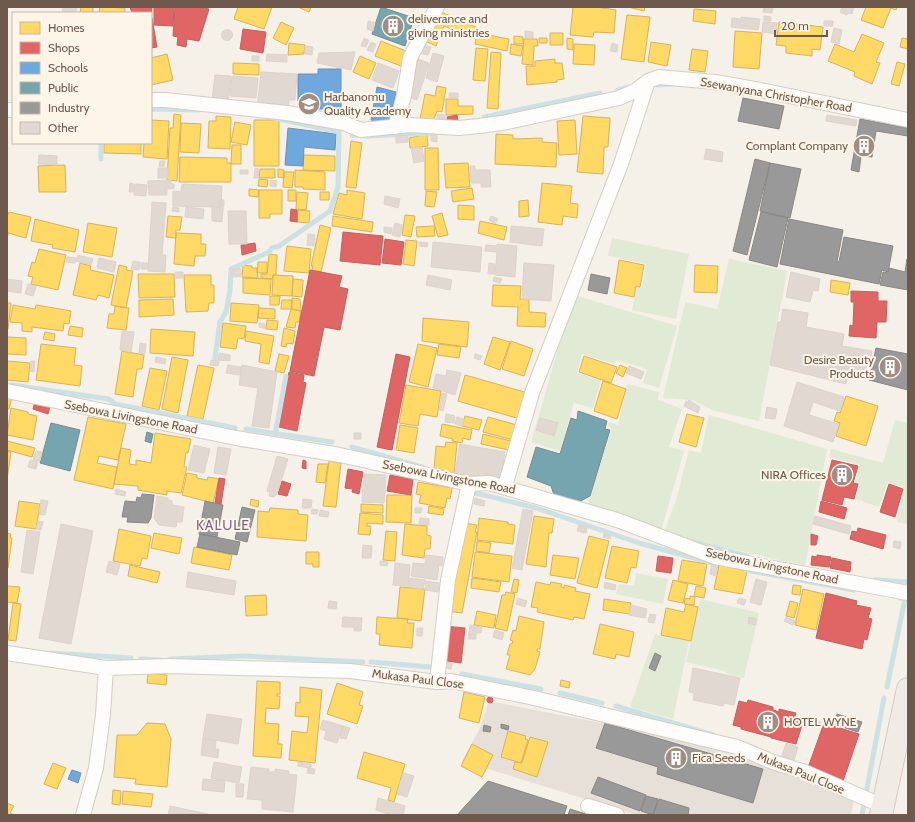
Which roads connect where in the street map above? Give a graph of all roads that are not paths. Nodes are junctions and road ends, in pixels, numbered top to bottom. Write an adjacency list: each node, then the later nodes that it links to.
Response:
1 (437, 7): 5 (street)
2 (648, 81): 4 (street, Ssewanyana Christopher Road); 5 (street, Ssewanyana Christopher Road); 8 (street)
3 (152, 100): 5 (street, Ssewanyana Christopher Road)
4 (908, 120)
5 (395, 127)
6 (7, 392): 7 (street, Ssebowa Livingstone Road)
7 (469, 484): 8 (street, Ssebowa Livingstone Road); 12 (street)
8 (505, 486): 9 (street, Ssebowa Livingstone Road)
9 (908, 593)
10 (7, 653): 11 (street, Mukasa Paul Close)
11 (106, 668): 12 (street, Mukasa Paul Close); 16 (street)
12 (437, 682): 15 (street, Mukasa Paul Close)
13 (908, 689): 15 (main road)
14 (588, 806): 17 (street)
15 (882, 810)
16 (83, 815)
17 (617, 815)

